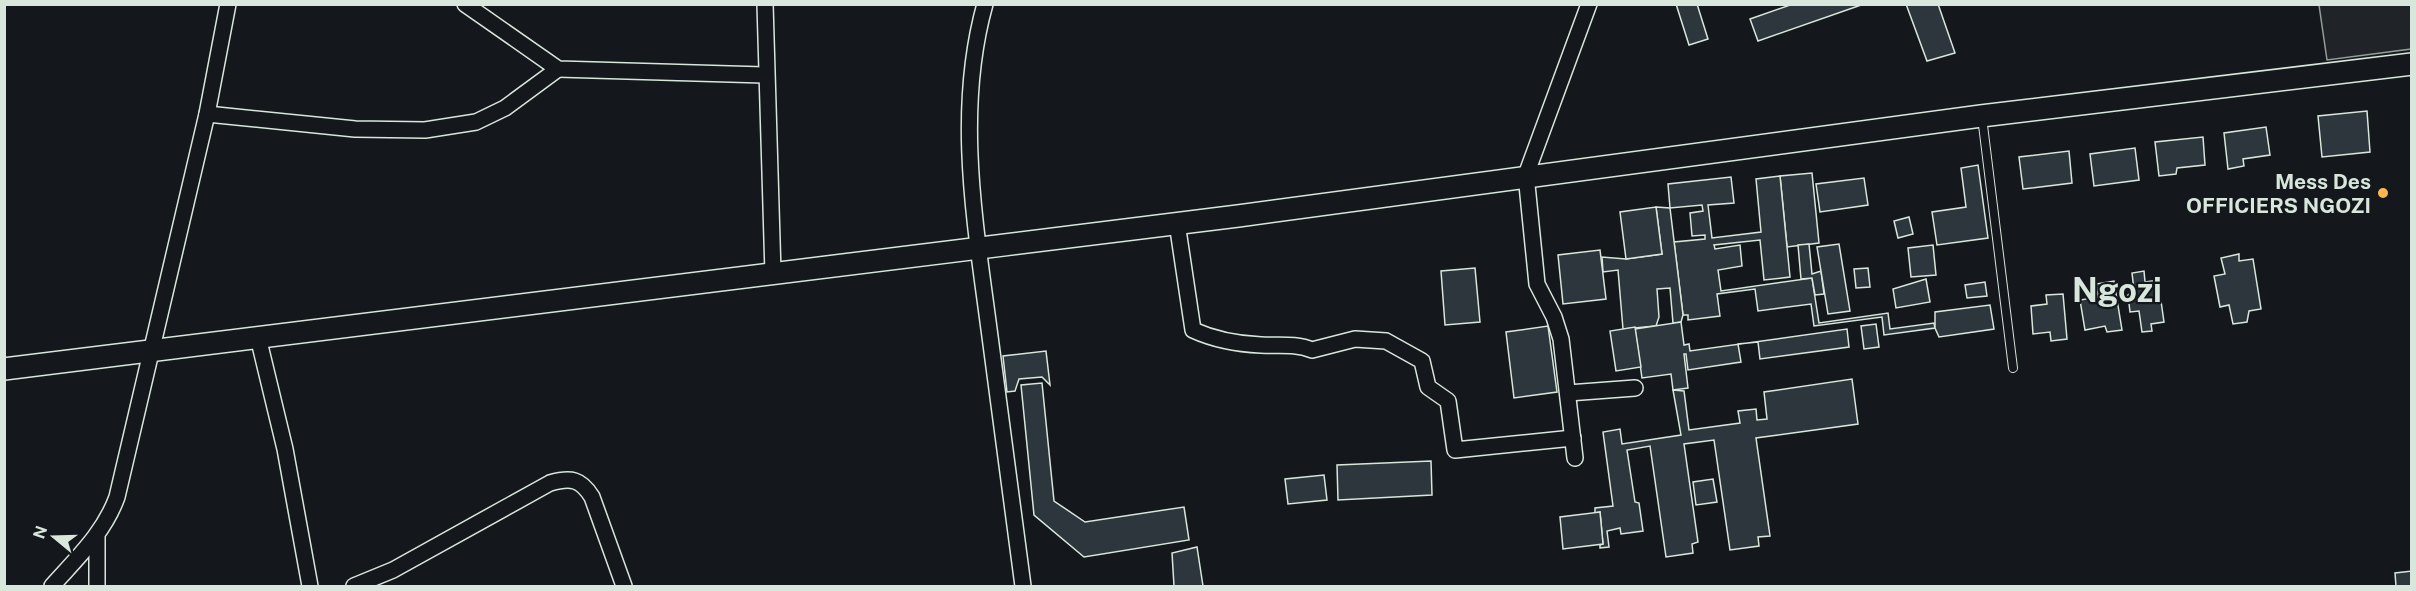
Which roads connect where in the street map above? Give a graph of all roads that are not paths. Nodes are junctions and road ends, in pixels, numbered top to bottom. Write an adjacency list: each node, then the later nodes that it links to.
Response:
1 (228, 4): 9 (street)
2 (465, 4): 7 (street)
3 (765, 4): 8 (street)
4 (985, 4): 13 (street)
5 (1589, 4): 11 (street)
6 (2412, 64): 10 (street)
7 (558, 69): 8 (street); 9 (street)
8 (765, 75): 14 (street)
9 (207, 114): 16 (street)
10 (1982, 116): 11 (street); 17 (lane)
11 (1526, 176): 12 (street); 20 (street)
12 (1176, 224): 13 (street); 21 (street)
13 (978, 248): 14 (street); 29 (street)
14 (773, 273): 15 (street)
15 (258, 337): 16 (street); 26 (street)
16 (151, 352): 18 (street); 23 (street)
17 (2013, 368)
18 (4, 369)
19 (1635, 388): 20 (street)
20 (1568, 393): 21 (street)
21 (1573, 438): 22 (street)
22 (1575, 458)
23 (97, 537): 24 (street); 25 (street)
24 (52, 586)
25 (97, 586)
26 (310, 586)
27 (354, 586): 28 (street)
28 (624, 586)
29 (1023, 586)

